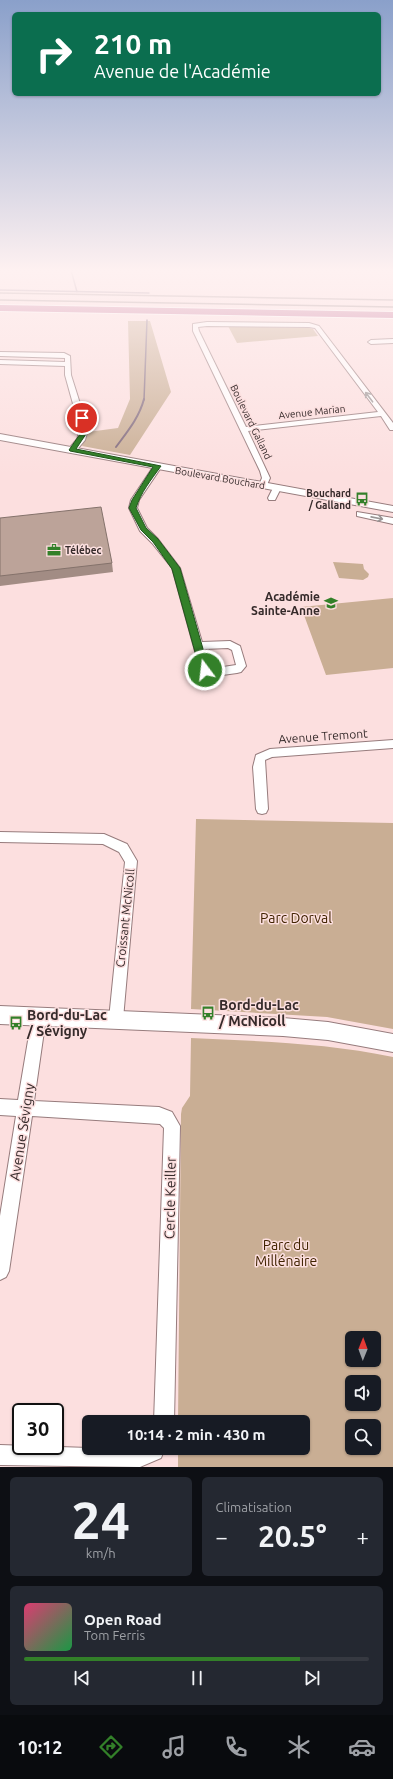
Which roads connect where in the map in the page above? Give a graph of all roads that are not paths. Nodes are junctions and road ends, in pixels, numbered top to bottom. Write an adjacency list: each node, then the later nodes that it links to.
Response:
1 (200, 338): 10 (street, Boulevard Galland, one-way to 10)
2 (324, 338): 8 (street, Boulevard Galland, one-way to 2)
3 (393, 341): 4 (street)
4 (371, 342)
5 (0, 354): 7 (street)
6 (0, 362): 7 (street)
7 (67, 364): 12 (street)
8 (382, 414): 9 (street); 10 (street, Avenue Marian)
9 (393, 428)
10 (244, 429): 14 (street, Boulevard Galland)
11 (0, 437): 12 (main road, Boulevard Bouchard)
12 (72, 450): 13 (main road, Boulevard Bouchard)
13 (158, 466): 14 (main road, Boulevard Bouchard); 18 (street)
14 (263, 485): 15 (main road, Boulevard Bouchard)
15 (393, 509)
16 (360, 514): 17 (street, one-way to 17)
17 (393, 521)
18 (198, 646)
19 (393, 744): 20 (street, Avenue Tremont)
20 (262, 809)
21 (0, 837): 24 (street, Croissant McNicoll)
22 (0, 1015): 23 (street)
23 (40, 1017): 24 (street); 27 (street, Avenue Sévigny)
24 (116, 1019): 25 (street)
25 (393, 1042)
26 (0, 1107): 27 (street)
27 (25, 1108): 28 (street, Avenue Sévigny); 29 (street, Cercle Keiller)
28 (0, 1271)
29 (164, 1415)
30 (0, 1455): 31 (street)
31 (145, 1455)

